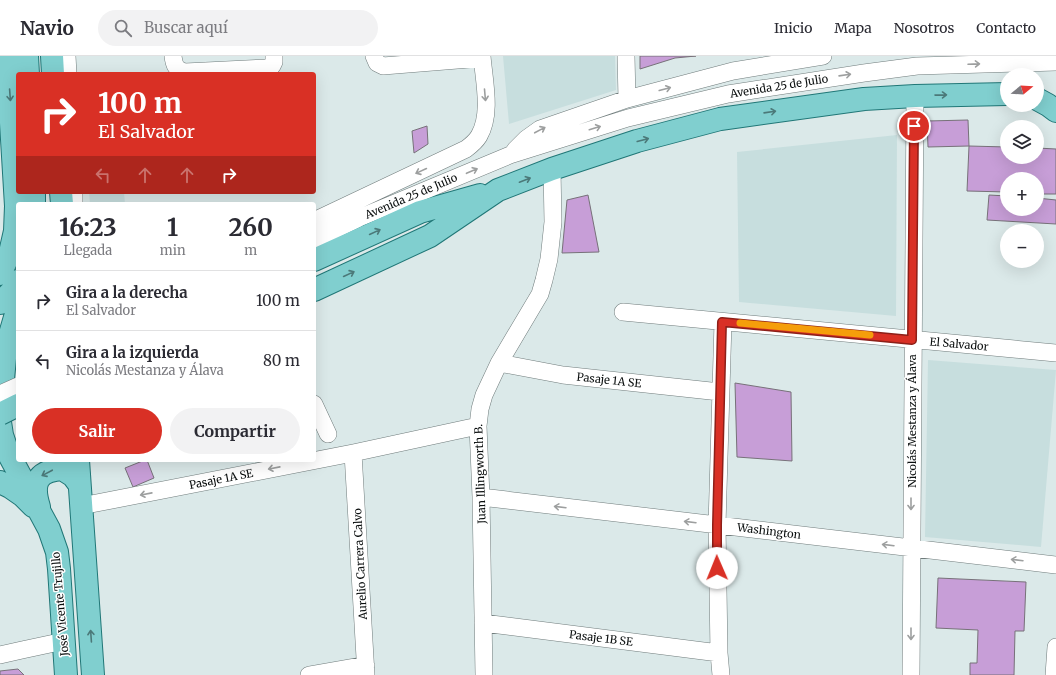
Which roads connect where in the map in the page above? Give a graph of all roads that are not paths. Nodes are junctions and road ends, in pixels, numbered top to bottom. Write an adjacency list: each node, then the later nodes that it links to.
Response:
1 (7, 56): 28 (main road, one-way to 28)
2 (27, 56): 12 (main road)
3 (52, 56): 13 (main road)
4 (67, 56): 14 (street)
5 (374, 56): 8 (street)
6 (626, 56): 19 (street)
7 (824, 56): 19 (street, Avenida 25 de Julio, one-way to 7)
8 (482, 57): 25 (street, Avenida 25 de Julio, one-way to 25)
9 (174, 59): 10 (street)
10 (270, 62)
11 (1056, 62): 22 (street, Avenida 25 de Julio, one-way to 11)
12 (28, 72)
13 (53, 72)
14 (68, 72)
15 (1044, 93): 16 (main road)
16 (1056, 93)
17 (1000, 94): 18 (main road, Avenida 25 de Julio, one-way to 17)
18 (914, 96): 23 (main road, Avenida 25 de Julio, one-way to 18); 35 (street, Nicolás Mestanza y Álava)
19 (627, 99): 22 (street, Avenida 25 de Julio, one-way to 19)
20 (1044, 103): 21 (main road)
21 (1056, 111)
22 (510, 155): 26 (street, Avenida 25 de Julio, one-way to 22)
23 (552, 169): 24 (main road, Avenida 25 de Julio, one-way to 23); 38 (street, Juan Illingworth B.)
24 (498, 190): 27 (main road, Avenida 25 de Julio, one-way to 24); 30 (main road, Avenida 25 de Julio, one-way to 24)
25 (316, 220)
26 (316, 239)
27 (316, 259)
28 (0, 274)
29 (16, 285): 31 (main road)
30 (316, 289)
31 (0, 303)
32 (623, 312): 34 (street, El Salvador)
33 (16, 317): 37 (main road, José Vicente Trujillo)
34 (722, 322): 35 (street, El Salvador); 40 (street)
35 (912, 340): 36 (street, El Salvador); 57 (street, Nicolás Mestanza y Álava, one-way to 57)
36 (1056, 353)
37 (8, 357): 45 (main road, José Vicente Trujillo)
38 (499, 363): 40 (street, Pasaje 1A SE); 44 (street, Juan Illingworth B.)
39 (16, 387): 41 (street, bridge)
40 (720, 392): 56 (street)
41 (0, 394)
42 (316, 408): 46 (street)
43 (16, 409): 45 (main road, bridge)
44 (478, 426): 47 (street, Pasaje 1A SE); 54 (street, Juan Illingworth B.)
45 (5, 428): 55 (main road, José Vicente Trujillo)
46 (328, 434)
47 (353, 453): 48 (street, Pasaje 1A SE, one-way to 48); 64 (street, Aurelio Carrera Calvo)
48 (316, 459)
49 (78, 462): 53 (main road)
50 (88, 462): 53 (main road)
51 (296, 462): 53 (street, Pasaje 1A SE, one-way to 53)
52 (0, 482): 55 (main road)
53 (80, 496): 55 (main road, one-way to 55); 66 (main road, one-way to 53)
54 (481, 497): 56 (street, Washington, one-way to 54); 59 (street, Juan Illingworth B.)
55 (44, 520): 60 (main road, José Vicente Trujillo)
56 (717, 525): 57 (street, Washington, one-way to 56); 62 (street)
57 (911, 548): 58 (street, Washington, one-way to 57); 70 (street, Nicolás Mestanza y Álava, one-way to 70)
58 (1056, 565)
59 (483, 623): 62 (street, Pasaje 1B SE); 68 (street, Juan Illingworth B.)
60 (64, 641): 63 (street); 65 (main road, José Vicente Trujillo)
61 (1056, 647): 71 (street)
62 (719, 653): 69 (street)
63 (0, 655)
64 (366, 670): 67 (street)
65 (66, 675)
66 (93, 675)
67 (314, 675)
68 (484, 675)
69 (721, 675)
70 (911, 675)
71 (1054, 675)

